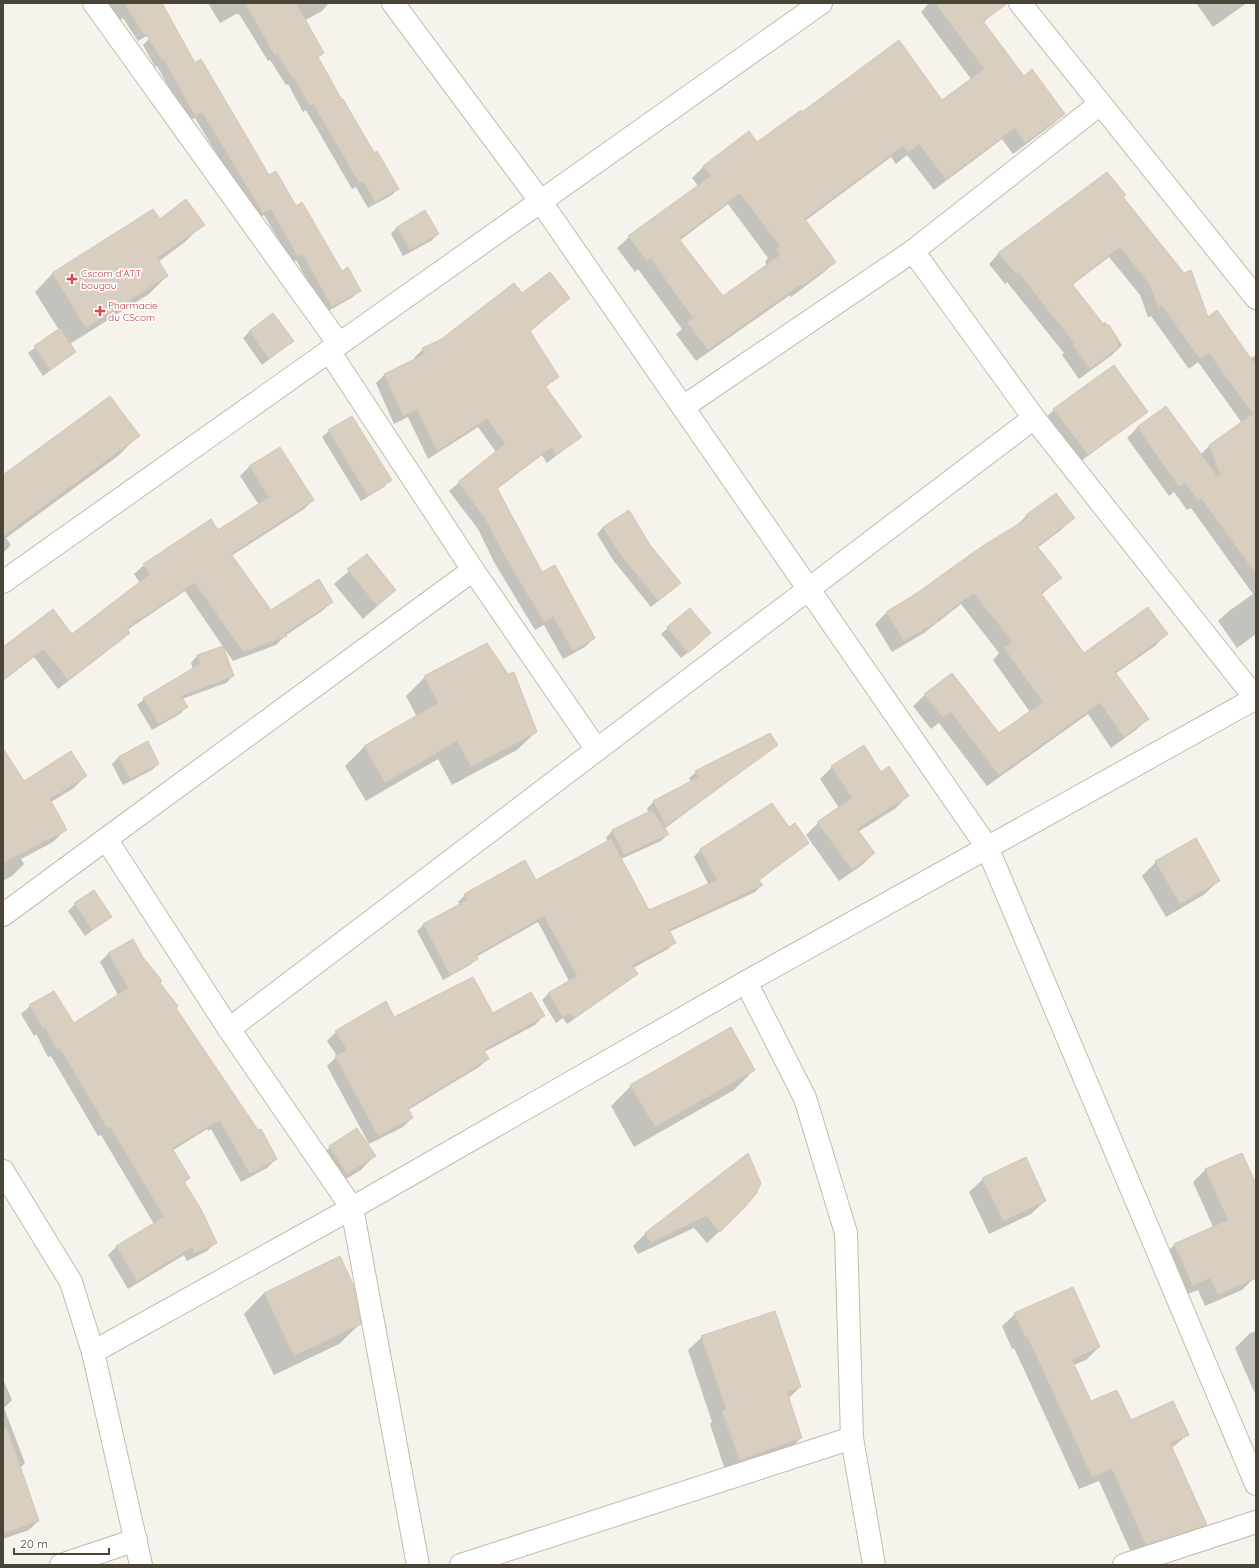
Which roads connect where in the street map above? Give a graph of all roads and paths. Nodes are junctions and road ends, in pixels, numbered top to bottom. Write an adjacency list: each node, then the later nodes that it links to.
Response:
1 (94, 3): 9 (street)
2 (393, 3): 6 (street)
3 (821, 3): 6 (street)
4 (1021, 4): 5 (street)
5 (1100, 104): 7 (street); 8 (street)
6 (541, 202): 9 (street); 10 (street)
7 (913, 251): 10 (street); 11 (street)
8 (1256, 298)
9 (334, 348): 12 (street); 13 (street)
10 (683, 407): 14 (street)
11 (1034, 418): 14 (street); 15 (street)
12 (472, 570): 16 (street); 17 (street)
13 (3, 582)
14 (809, 589): 16 (street); 18 (street)
15 (1256, 698): 18 (street)
16 (597, 750): 21 (street)
17 (106, 839): 19 (street); 21 (street)
18 (987, 847): 20 (street); 26 (street)
19 (3, 915)
20 (746, 982): 23 (street); 25 (street)
21 (229, 1029): 23 (street)
22 (3, 1171): 24 (street)
23 (352, 1208): 24 (street); 31 (street)
24 (93, 1352): 28 (street)
25 (852, 1438): 32 (street); 33 (street)
26 (1256, 1484)
27 (1256, 1522): 34 (street)
28 (136, 1540): 29 (street); 30 (street)
29 (61, 1565)
30 (141, 1565)
31 (418, 1565)
32 (461, 1565)
33 (874, 1565)
34 (1124, 1565)

